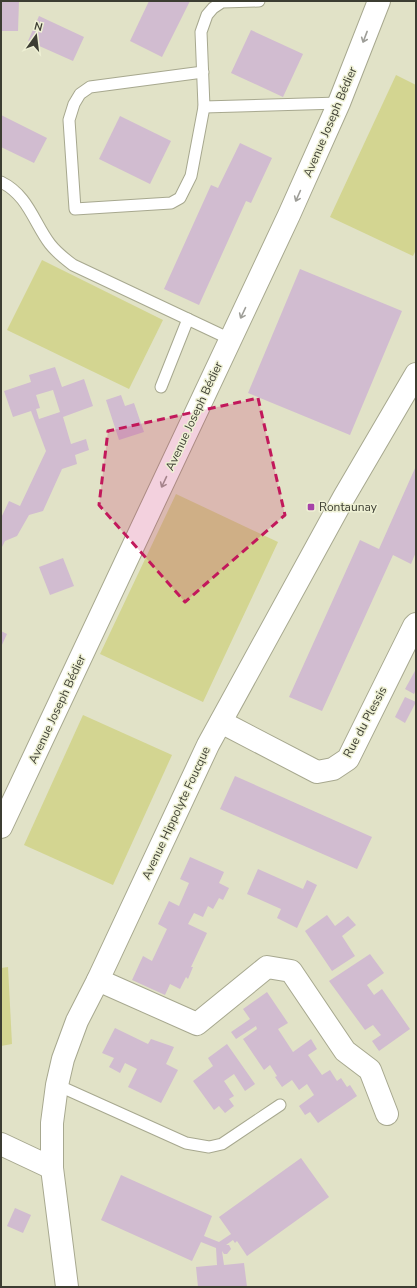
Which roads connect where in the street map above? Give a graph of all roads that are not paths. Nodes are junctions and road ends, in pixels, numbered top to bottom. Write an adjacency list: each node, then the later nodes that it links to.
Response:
1 (259, 1): 3 (lane)
2 (379, 1): 4 (street, Avenue Joseph Bédier, one-way to 4)
3 (203, 72): 5 (lane); 5 (lane)
4 (339, 103): 5 (lane); 8 (street, Avenue Joseph Bédier, one-way to 8)
5 (204, 107)
6 (1, 182): 7 (lane)
7 (188, 320): 8 (lane); 10 (lane)
8 (230, 339): 13 (street, Avenue Joseph Bédier, one-way to 13)
9 (416, 374): 12 (street, Avenue Hippolyte Foucque)
10 (161, 387)
11 (416, 624): 12 (street, Rue du Plessis)
12 (221, 722): 14 (street, Avenue Hippolyte Foucque)
13 (1, 827)
14 (98, 980): 15 (street, Avenue Hippolyte Foucque); 17 (street)
15 (57, 1085): 16 (lane); 19 (street, Avenue Hippolyte Foucque)
16 (280, 1105)
17 (387, 1114)
18 (1, 1144): 19 (street)
19 (52, 1168): 20 (street, Avenue Hippolyte Foucque)
20 (67, 1287)

